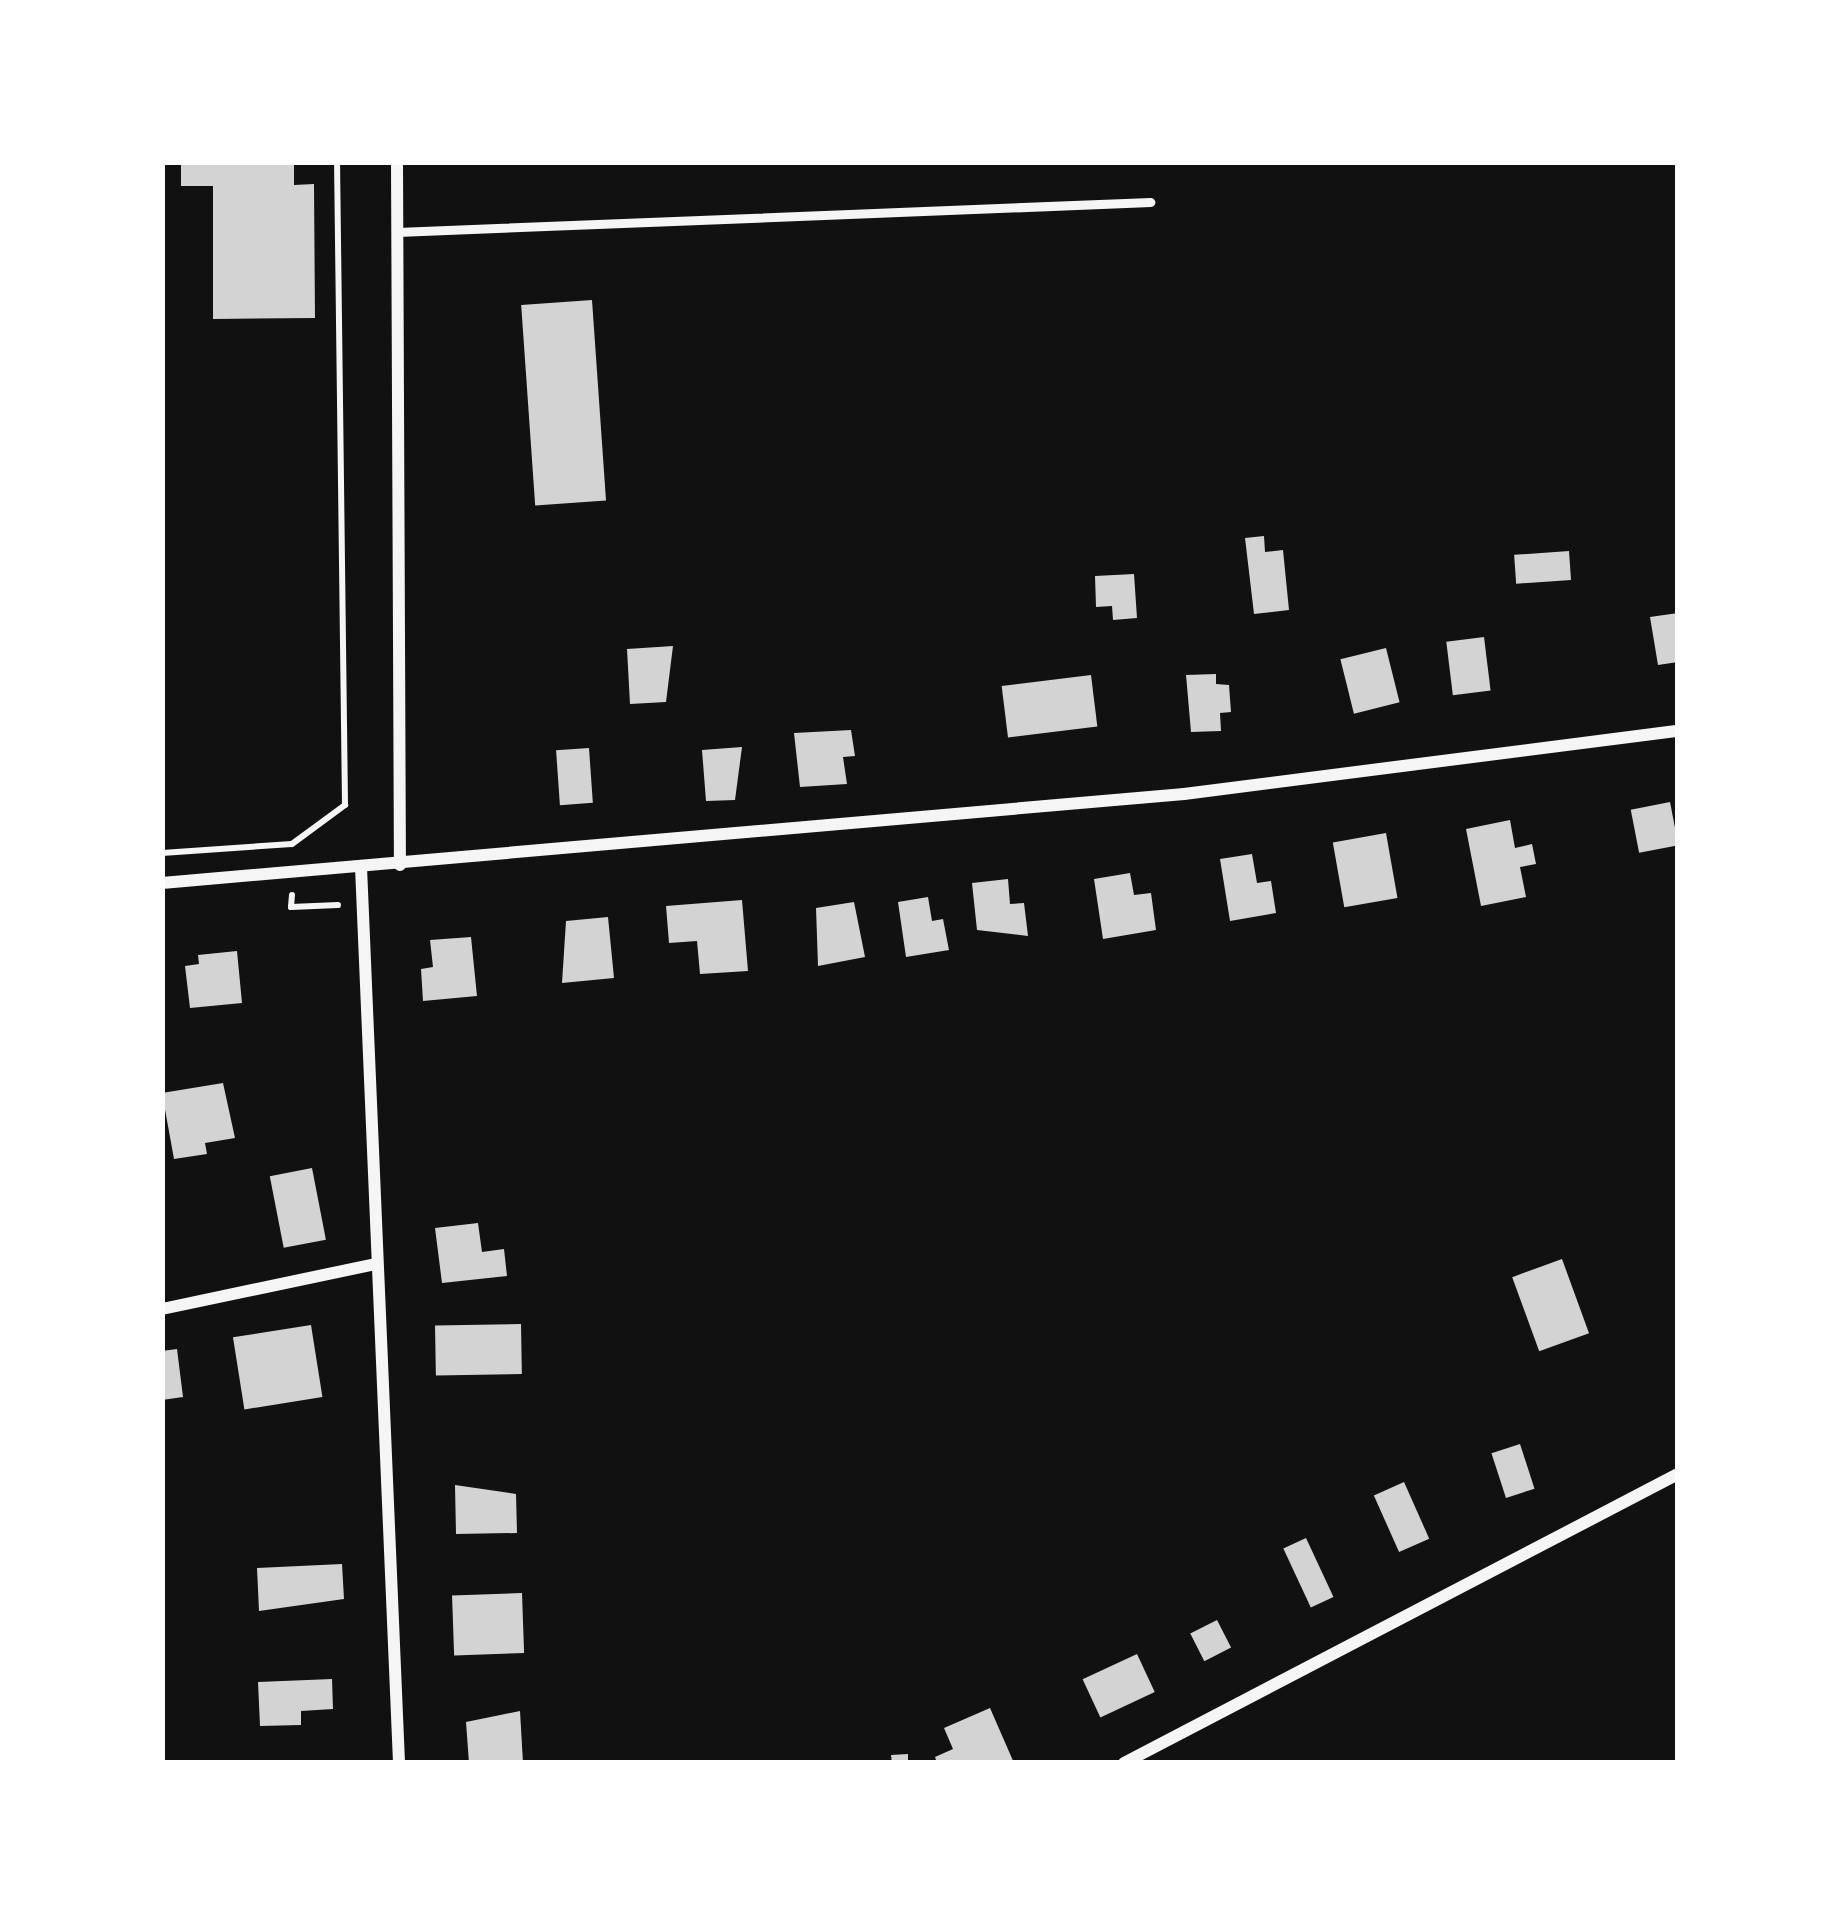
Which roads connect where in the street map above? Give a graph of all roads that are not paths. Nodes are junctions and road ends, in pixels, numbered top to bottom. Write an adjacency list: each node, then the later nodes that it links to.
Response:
1 (397, 162): 3 (street)
2 (1150, 202): 3 (lane)
3 (398, 232): 5 (street)
4 (1678, 731): 5 (street)
5 (400, 865): 6 (street)
6 (361, 867): 7 (street); 8 (street)
7 (162, 883)
8 (374, 1264): 9 (street); 11 (street)
9 (162, 1309)
10 (1678, 1474): 12 (street)
11 (399, 1763)
12 (1124, 1763)

